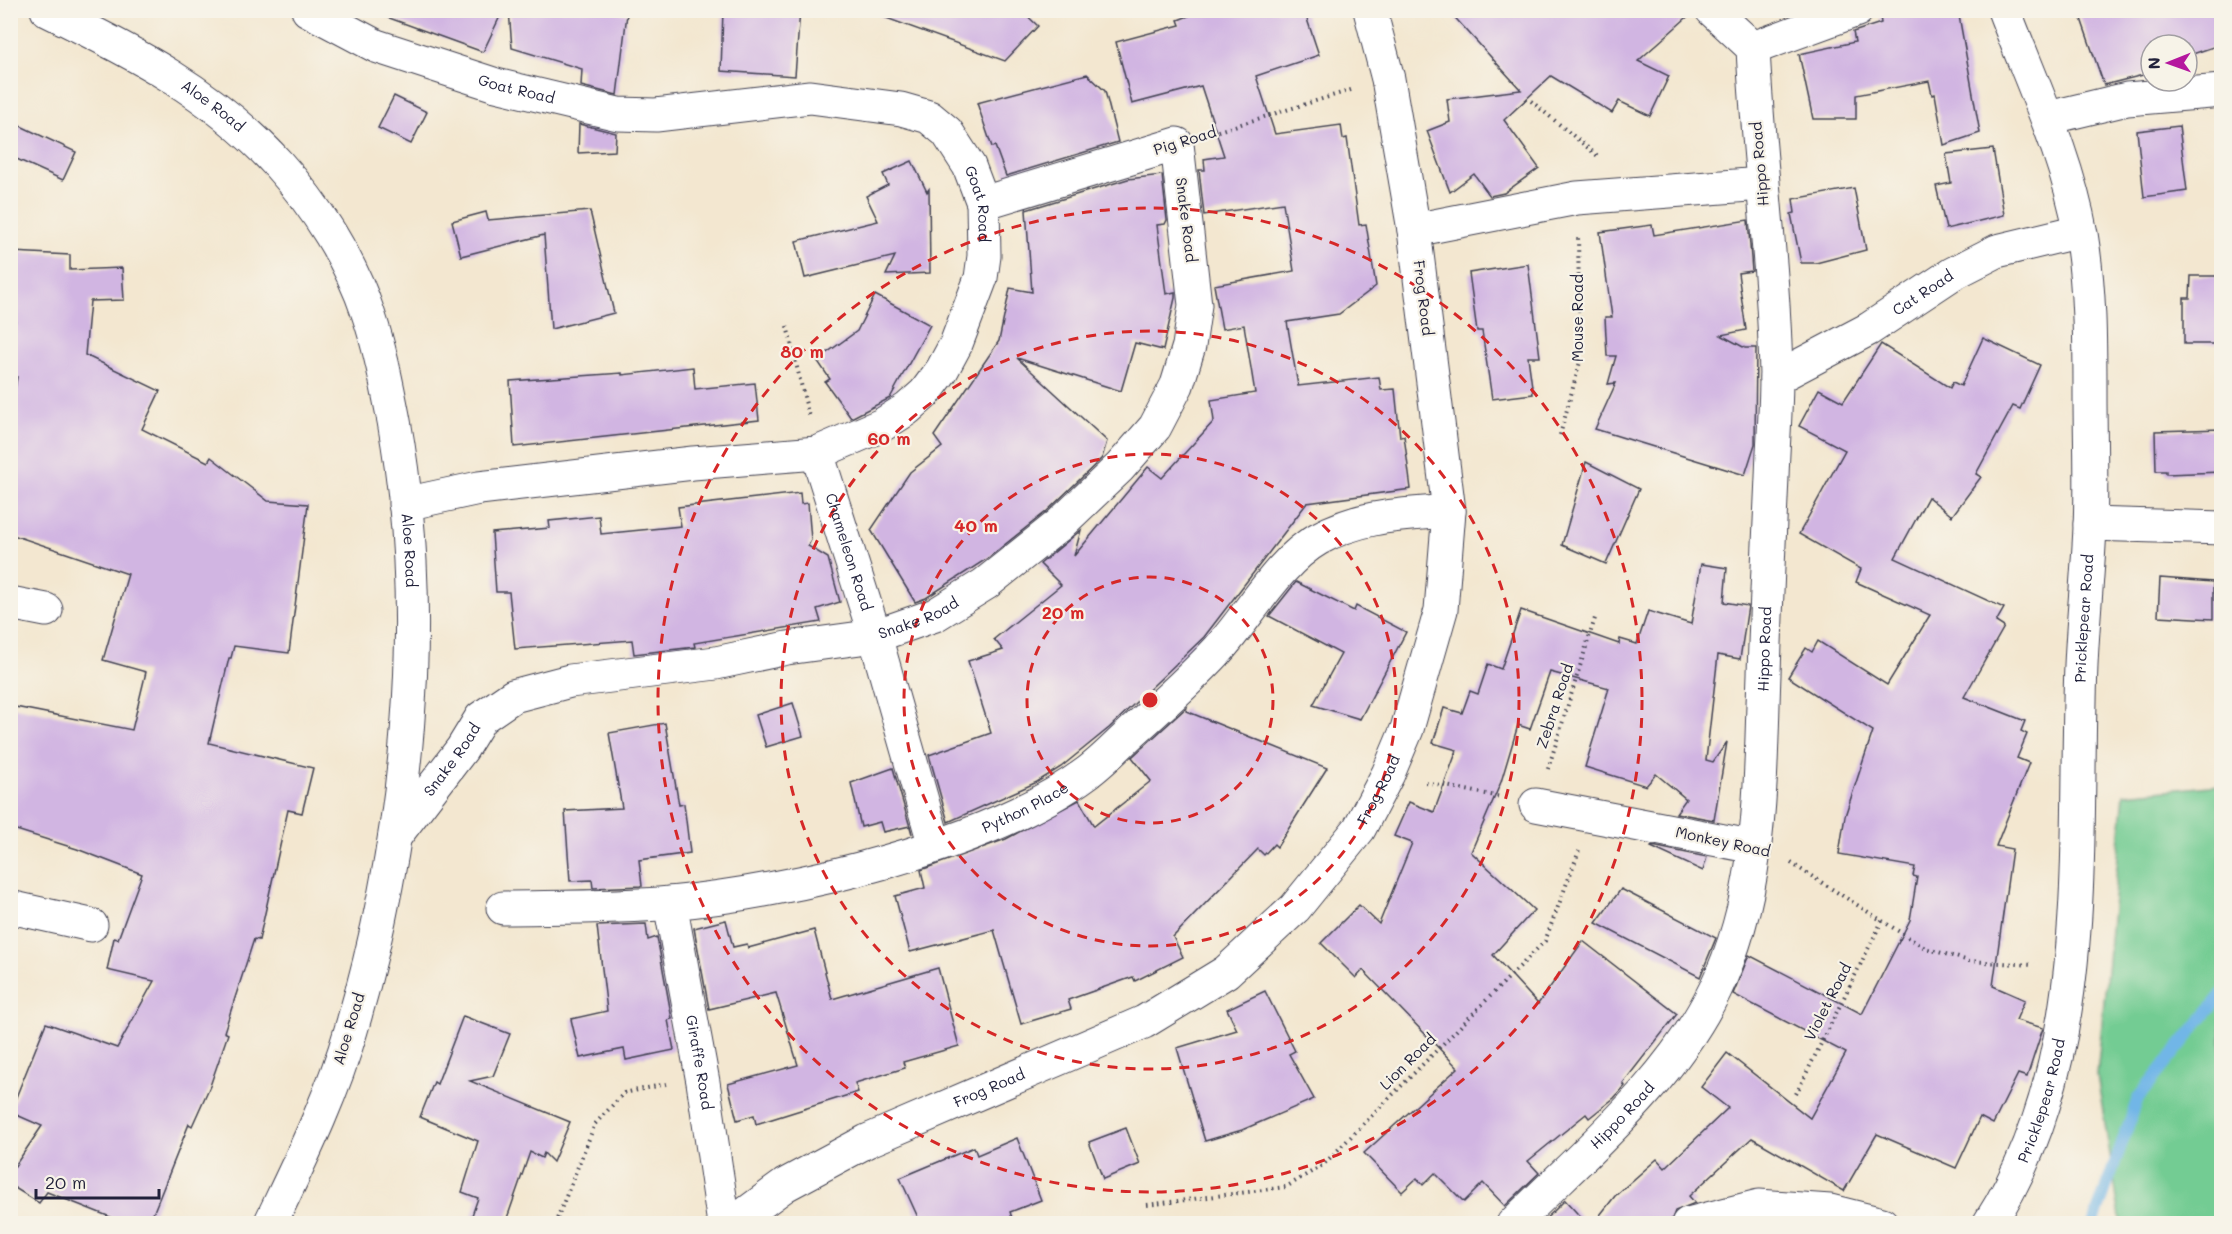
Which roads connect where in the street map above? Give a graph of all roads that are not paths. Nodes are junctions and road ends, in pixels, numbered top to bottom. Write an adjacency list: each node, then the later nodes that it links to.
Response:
1 (47, 10): 17 (street, Aloe Road)
2 (308, 10): 12 (street, Goat Road)
3 (1370, 10): 13 (street, Frog Road)
4 (1712, 10): 7 (street)
5 (1857, 10): 7 (street)
6 (2004, 10): 9 (street, Pricklepear Road)
7 (1753, 48): 11 (street, Hippo Road)
8 (2222, 91): 9 (street)
9 (2048, 118): 14 (street, Pricklepear Road)
10 (1177, 144): 12 (street, Pig Road); 23 (street, Snake Road)
11 (1762, 184): 13 (street); 15 (street, Hippo Road)
12 (983, 203): 16 (street, Goat Road)
13 (1414, 230): 18 (street, Frog Road)
14 (2080, 231): 15 (street, Cat Road); 19 (street, Pricklepear Road)
15 (1776, 378): 27 (street, Hippo Road)
16 (817, 453): 17 (street, Goat Road); 23 (street, Chameleon Road)
17 (405, 504): 25 (street, Aloe Road)
18 (1449, 511): 26 (street, Python Place); 34 (street, Frog Road)
19 (2090, 524): 20 (street); 38 (street, Pricklepear Road)
20 (2222, 528)
21 (10, 603): 22 (street)
22 (46, 610)
23 (875, 636): 25 (street, Snake Road); 26 (street, Chameleon Road)
24 (1536, 805): 27 (street, Monkey Road)
25 (396, 835): 32 (street, Aloe Road)
26 (935, 846): 28 (street, Python Place)
27 (1755, 847): 35 (street, Hippo Road)
28 (670, 903): 30 (street, Python Place); 33 (street, Giraffe Road)
29 (10, 907): 31 (street)
30 (503, 909)
31 (91, 925)
32 (270, 1224)
33 (724, 1224)
34 (732, 1224)
35 (1513, 1224)
36 (1688, 1224): 37 (street)
37 (1882, 1224)
38 (1989, 1224)

